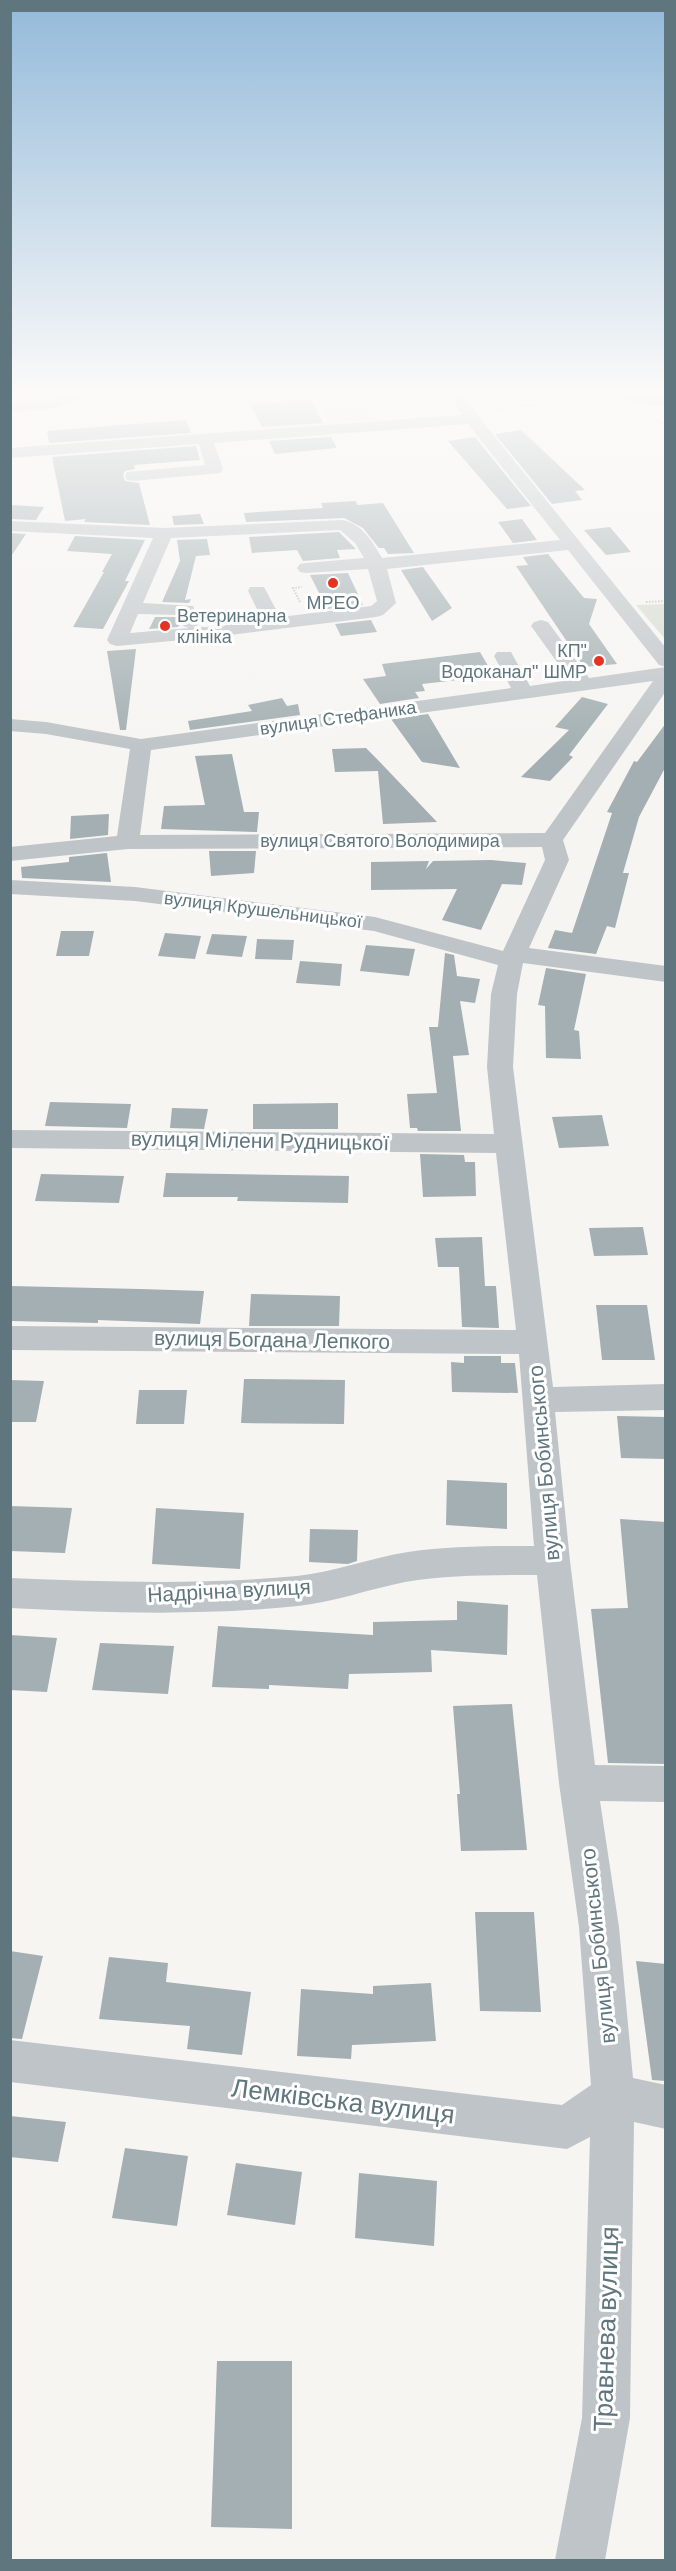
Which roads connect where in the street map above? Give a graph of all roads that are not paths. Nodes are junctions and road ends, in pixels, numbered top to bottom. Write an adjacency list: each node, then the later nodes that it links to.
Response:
1 (548, 513): 4 (street)
2 (10, 526): 3 (street)
3 (164, 533): 5 (street); 8 (street)
4 (573, 544): 5 (street); 13 (street)
5 (378, 564): 6 (street); 10 (street)
6 (306, 568)
7 (257, 591): 10 (street)
8 (132, 608): 9 (street); 10 (street)
9 (190, 622)
10 (274, 624)
11 (541, 626): 15 (street)
12 (504, 656): 16 (street)
13 (666, 661)
14 (666, 675): 15 (street, вулиця Стефаника); 19 (street)
15 (584, 685): 16 (street, вулиця Стефаника)
16 (524, 693): 18 (street, вулиця Стефаника)
17 (10, 725): 18 (street, вулиця Стефаника)
18 (141, 744): 20 (street)
19 (552, 840): 20 (street, вулиця Святого Володимира); 23 (street, вулиця Бобинського)
20 (128, 842): 21 (street, вулиця Святого Володимира)
21 (10, 854)
22 (10, 887): 23 (street, вулиця Крушельницької)
23 (513, 958): 24 (street, вулиця Крушельницької); 26 (street, вулиця Бобинського)
24 (666, 974)
25 (10, 1139): 26 (street, вулиця Мілени Рудницької)
26 (510, 1144): 28 (street, вулиця Бобинського)
27 (10, 1338): 28 (street, вулиця Богдана Лепкого)
28 (532, 1342): 30 (street, вулиця Бобинського)
29 (666, 1397): 30 (street)
30 (538, 1400): 31 (street, вулиця Бобинського)
31 (553, 1561): 32 (street, Надрічна вулиця); 33 (street, вулиця Бобинського)
32 (10, 1593)
33 (578, 1783): 34 (street); 36 (street, вулиця Бобинського)
34 (666, 1785)
35 (10, 2061): 36 (street, Лемківська вулиця)
36 (613, 2096): 37 (street); 38 (street, Травнева вулиця)
37 (666, 2107)
38 (580, 2560)

